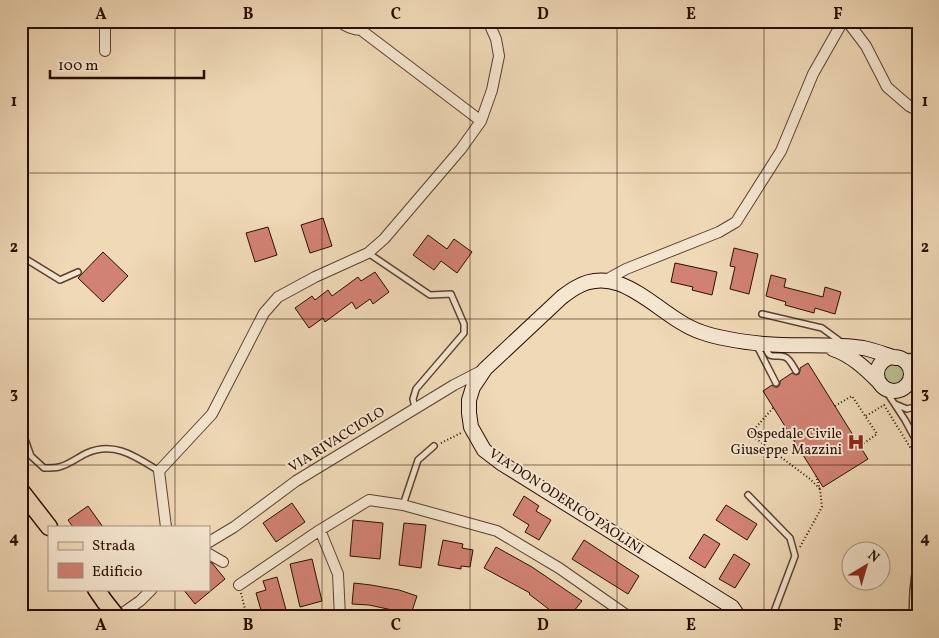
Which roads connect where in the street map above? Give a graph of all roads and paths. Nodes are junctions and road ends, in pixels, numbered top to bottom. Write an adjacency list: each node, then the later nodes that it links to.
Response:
1 (105, 21): 5 (street)
2 (339, 21): 7 (street)
3 (488, 21): 7 (street)
4 (845, 21): 6 (street); 11 (street)
5 (105, 52)
6 (918, 110)
7 (481, 121): 8 (street)
8 (368, 253): 27 (lane); 35 (street)
9 (21, 256): 10 (lane)
10 (78, 272)
11 (606, 280): 13 (street, VIA DON ODERICO PAOLINI); 18 (street, VIA DON ODERICO PAOLINI)
12 (762, 314): 15 (lane)
13 (760, 344): 14 (street, VIA DON ODERICO PAOLINI); 19 (lane); 21 (lane)
14 (820, 345): 15 (street); 22 (street)
15 (847, 347): 17 (street)
16 (918, 356): 17 (lane)
17 (896, 358): 20 (street); 22 (street)
18 (485, 369): 27 (street, VIA RIVACCIOLO); 55 (street, VIA DON ODERICO PAOLINI)
19 (796, 371)
20 (913, 374): 22 (street); 24 (lane)
21 (776, 383)
22 (881, 384): 23 (lane)
23 (894, 404): 24 (lane); 31 (lane)
24 (918, 405)
25 (835, 406): 28 (path)
26 (773, 408): 37 (path)
27 (415, 409): 44 (street, VIA RIVACCIOLO)
28 (866, 416): 33 (path); 34 (path)
29 (21, 428): 35 (lane)
30 (462, 432): 32 (path)
31 (918, 444)
32 (434, 446): 40 (lane)
33 (860, 446)
34 (918, 460)
35 (159, 471): 42 (street)
36 (816, 476): 37 (path)
37 (820, 489): 47 (path)
38 (21, 491): 41 (main road)
39 (748, 495): 47 (lane)
40 (403, 505): 43 (street); 54 (street)
41 (48, 526)
42 (166, 526)
43 (320, 530): 49 (street); 53 (street)
44 (210, 541)
45 (918, 548): 57 (lane)
46 (210, 555): 48 (street)
47 (795, 556): 56 (lane)
48 (222, 562)
49 (239, 585)
50 (151, 590): 52 (street)
51 (102, 594): 52 (main road, bridge)
52 (117, 617)
53 (340, 617)
54 (625, 617)
55 (739, 617)
56 (772, 617)
57 (912, 617)

